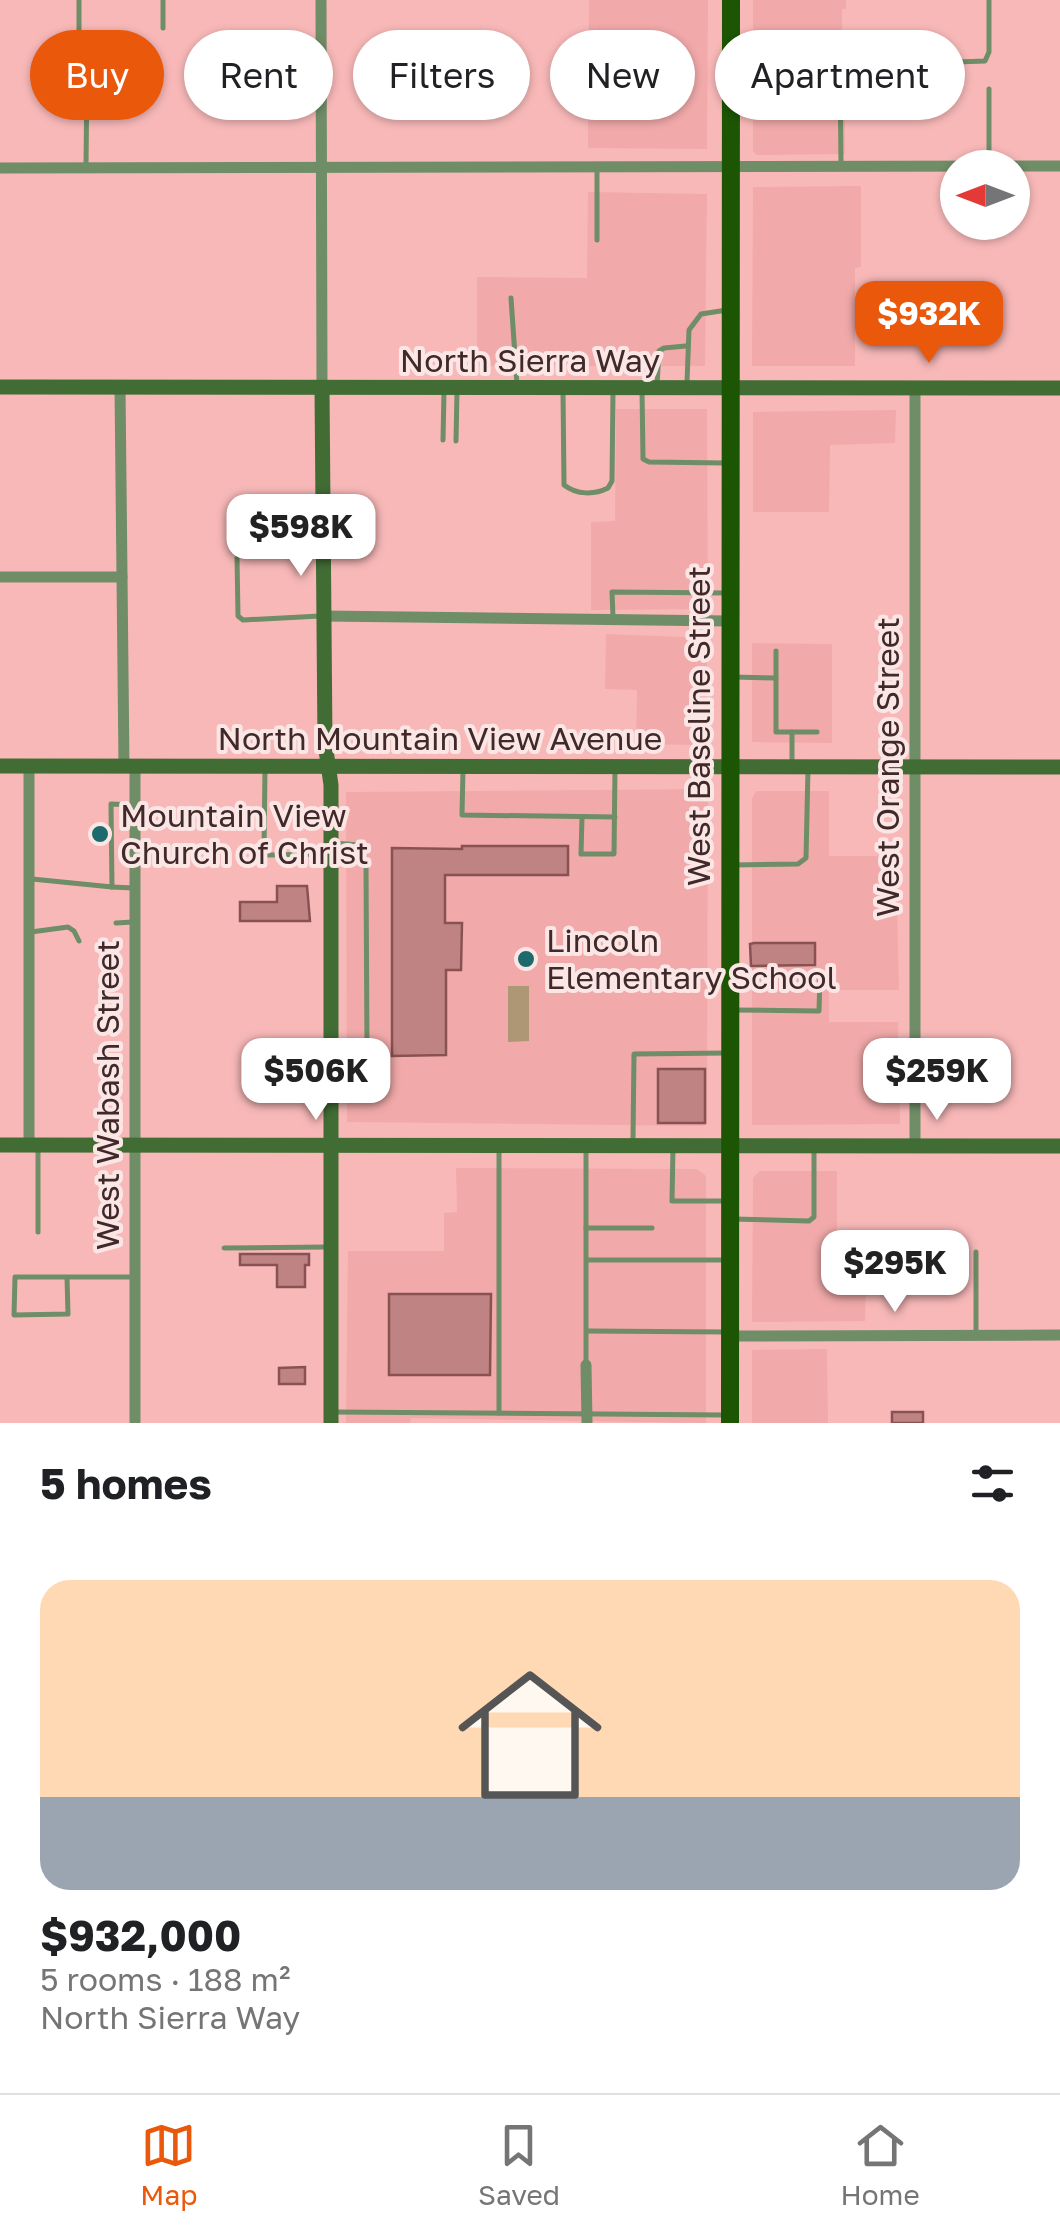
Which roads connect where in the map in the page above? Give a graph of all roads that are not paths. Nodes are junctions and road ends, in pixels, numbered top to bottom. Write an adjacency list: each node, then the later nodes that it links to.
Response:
1 (79, 0): 7 (lane)
2 (163, 0): 6 (lane)
3 (321, 0): 11 (street)
4 (731, 0): 13 (main road, West Baseline Street)
5 (989, 0): 14 (lane)
6 (163, 28)
7 (79, 30)
8 (989, 89): 10 (lane)
9 (86, 120): 19 (lane)
10 (989, 150)
11 (322, 166): 12 (street); 19 (street); 26 (street)
12 (597, 166): 13 (street); 20 (lane)
13 (730, 166): 14 (street); 22 (main road, West Baseline Street)
14 (841, 166): 15 (street)
15 (940, 166)
16 (1030, 166): 17 (street)
17 (1060, 166)
18 (0, 168): 19 (street)
19 (86, 168)
20 (597, 240)
21 (511, 298): 28 (lane)
22 (730, 310): 23 (lane); 35 (main road, West Baseline Street)
23 (686, 346): 31 (lane); 32 (lane)
24 (0, 387): 25 (street, North Sierra Way)
25 (120, 387): 26 (street, North Sierra Way); 41 (street, West Wabash Street)
26 (322, 388): 27 (street, North Sierra Way); 43 (street)
27 (450, 388): 28 (street, North Sierra Way); 36 (lane); 37 (lane)
28 (516, 388): 29 (street, North Sierra Way)
29 (563, 388): 30 (street, North Sierra Way); 30 (lane)
30 (613, 388): 31 (street, North Sierra Way)
31 (650, 388): 32 (street, North Sierra Way); 38 (lane)
32 (687, 388): 35 (street, North Sierra Way)
33 (915, 388): 34 (street, North Sierra Way); 35 (street, North Sierra Way); 60 (street, West Orange Street)
34 (1060, 388)
35 (729, 389): 38 (main road, West Baseline Street)
36 (443, 440)
37 (456, 442)
38 (729, 463): 42 (main road, West Baseline Street)
39 (237, 558): 43 (lane)
40 (0, 577): 41 (street)
41 (122, 577): 53 (street, West Wabash Street)
42 (730, 593): 44 (lane); 45 (main road, West Baseline Street)
43 (324, 616): 44 (street); 55 (street)
44 (612, 619): 45 (street)
45 (730, 620): 47 (main road, West Baseline Street)
46 (776, 651): 48 (lane)
47 (730, 677): 48 (lane); 58 (main road, West Baseline Street)
48 (776, 678): 49 (lane)
49 (792, 732): 50 (lane); 59 (lane)
50 (817, 732)
51 (0, 766): 52 (street, North Mountain View Avenue)
52 (29, 766): 53 (street, North Mountain View Avenue); 67 (street)
53 (129, 766): 54 (street, North Mountain View Avenue); 62 (street, West Wabash Street)
54 (266, 766): 55 (street, North Mountain View Avenue); 65 (lane)
55 (328, 766): 56 (street, North Mountain View Avenue); 65 (street)
56 (463, 766): 57 (street, North Mountain View Avenue); 63 (lane)
57 (616, 767): 58 (street, North Mountain View Avenue); 64 (lane)
58 (730, 767): 59 (street, North Mountain View Avenue); 66 (main road, West Baseline Street)
59 (800, 767): 60 (street, North Mountain View Avenue); 66 (lane)
60 (915, 767): 61 (street, North Mountain View Avenue); 83 (street, West Orange Street)
61 (1060, 767)
62 (135, 805): 68 (lane); 69 (street, West Wabash Street)
63 (582, 817): 64 (lane); 64 (lane)
64 (614, 817)
65 (331, 848): 77 (street); 77 (lane)
66 (730, 865): 74 (main road, West Baseline Street)
67 (29, 879): 68 (lane); 72 (street)
68 (112, 887): 69 (lane)
69 (136, 888): 70 (street, West Wabash Street)
70 (136, 922): 71 (lane); 80 (street, West Wabash Street)
71 (116, 923)
72 (29, 932): 73 (lane); 79 (street)
73 (78, 941)
74 (730, 977): 75 (main road, West Baseline Street); 75 (lane)
75 (730, 1010): 76 (main road, West Baseline Street)
76 (730, 1053): 86 (lane); 88 (main road, West Baseline Street)
77 (331, 1060): 81 (street)
78 (0, 1145): 79 (street)
79 (34, 1145): 80 (street); 93 (lane)
80 (135, 1146): 81 (street); 100 (street, West Wabash Street)
81 (331, 1146): 82 (street); 94 (street)
82 (499, 1146): 85 (street); 106 (lane)
83 (915, 1146): 84 (street); 89 (street)
84 (1060, 1146)
85 (586, 1147): 86 (street); 91 (lane)
86 (633, 1147): 87 (street)
87 (672, 1147): 88 (street); 90 (lane)
88 (730, 1147): 89 (street); 90 (main road, West Baseline Street)
89 (814, 1147): 90 (lane)
90 (730, 1210): 98 (main road, West Baseline Street)
91 (586, 1228): 92 (lane); 97 (lane)
92 (652, 1228)
93 (38, 1232)
94 (331, 1247): 95 (lane); 107 (street)
95 (224, 1248)
96 (976, 1252): 103 (lane)
97 (586, 1260): 98 (lane); 101 (lane)
98 (730, 1260): 102 (main road, West Baseline Street)
99 (67, 1277): 99 (lane); 100 (lane)
100 (136, 1277): 110 (street, West Wabash Street)
101 (586, 1331): 102 (lane); 105 (lane)
102 (730, 1334): 103 (street); 109 (main road, West Baseline Street)
103 (976, 1336): 104 (street)
104 (1060, 1336)
105 (586, 1365): 108 (street)
106 (500, 1413): 107 (lane); 108 (lane)
107 (332, 1418)
108 (586, 1418): 109 (lane)
109 (730, 1419)
110 (135, 1423)

